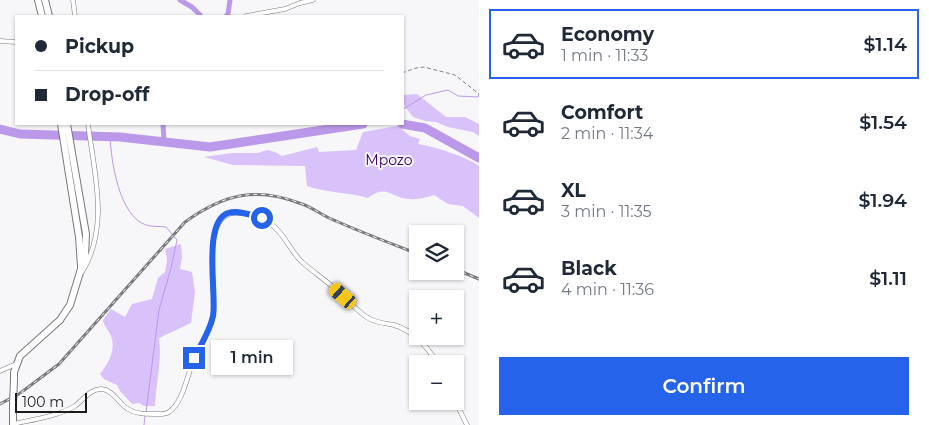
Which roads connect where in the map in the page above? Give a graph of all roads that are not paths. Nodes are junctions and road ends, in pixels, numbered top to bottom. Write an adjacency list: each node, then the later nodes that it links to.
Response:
1 (38, 0): 5 (highway)
2 (44, 0): 6 (highway)
3 (73, 0): 7 (street)
4 (313, 0): 8 (street)
5 (42, 15)
6 (49, 15)
7 (75, 15)
8 (252, 15)
9 (0, 41): 10 (street)
10 (15, 42)
11 (61, 125): 14 (highway)
12 (67, 125): 14 (highway)
13 (88, 125): 15 (street)
14 (77, 202): 15 (highway)
15 (79, 278): 17 (highway)
16 (431, 355): 20 (street)
17 (17, 364): 18 (street); 20 (highway, bridge)
18 (0, 371)
19 (460, 410): 21 (street)
20 (13, 424)
21 (467, 425)

